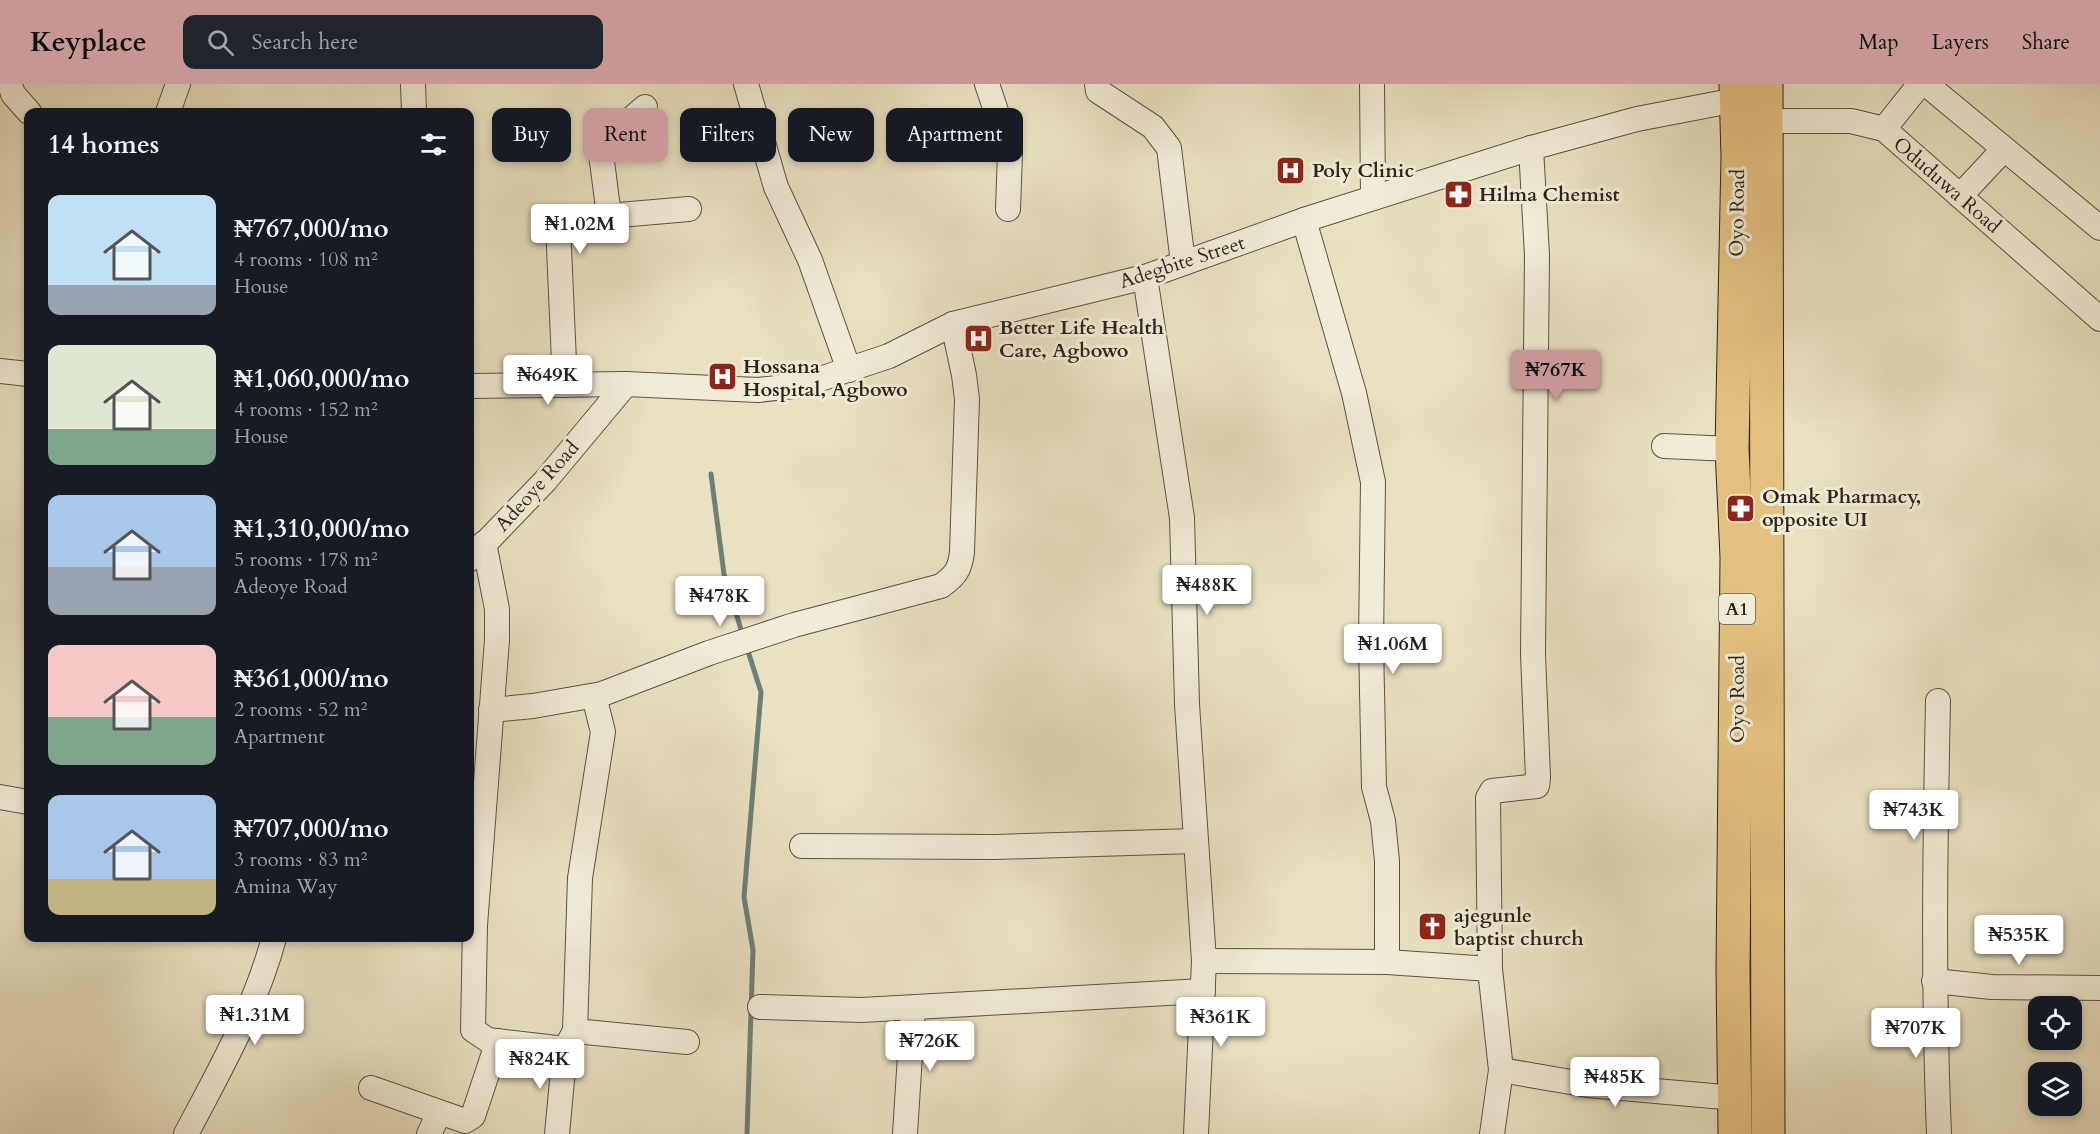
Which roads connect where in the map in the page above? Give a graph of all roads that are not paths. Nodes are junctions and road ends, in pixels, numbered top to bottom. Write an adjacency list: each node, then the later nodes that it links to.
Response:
1 (10, 84): 13 (street)
2 (178, 84): 14 (street)
3 (413, 84): 15 (street)
4 (746, 84): 31 (street)
5 (987, 84): 23 (street)
6 (1097, 84): 27 (street)
7 (1372, 84): 21 (street)
8 (1766, 84): 16 (highway, Oyo Road / A1)
9 (1920, 84): 17 (street)
10 (1926, 84): 19 (street)
11 (1742, 89): 16 (highway); 18 (street, Adegbite Street); 38 (highway, Oyo Road / A1)
12 (645, 107): 24 (street)
13 (25, 108)
14 (169, 108)
15 (414, 108)
16 (1766, 121): 17 (street, Oduduwa Road); 48 (highway, Oyo Road / A1)
17 (1884, 129): 20 (street, Oduduwa Road)
18 (1531, 148): 21 (street, Adegbite Street); 52 (street)
19 (2004, 148): 20 (street); 26 (street)
20 (1960, 196): 29 (street, Oduduwa Road)
21 (1373, 197): 25 (street, Adegbite Street)
22 (689, 209): 24 (street)
23 (1008, 209)
24 (609, 216): 35 (street)
25 (1304, 220): 27 (street, Adegbite Street); 51 (street)
26 (2100, 228)
27 (1183, 263): 28 (street, Adegbite Street)
28 (1145, 277): 30 (street, Adegbite Street); 45 (street)
29 (2100, 319)
30 (953, 324): 31 (street, Adegbite Street); 40 (street)
31 (849, 370): 34 (street, Adegbite Street)
32 (0, 371): 33 (street)
33 (24, 374)
34 (626, 384): 35 (street, Adegbite Street); 39 (street, Adeoye Road)
35 (566, 385): 36 (street, Adegbite Street)
36 (474, 386)
37 (1664, 446): 38 (street)
38 (1732, 449): 47 (highway, Oyo Road / A1)
39 (477, 551): 42 (street)
40 (594, 696): 42 (street); 58 (street)
41 (1938, 702): 53 (street)
42 (491, 710): 59 (street)
43 (0, 797): 44 (street)
44 (24, 801)
45 (1195, 842): 46 (street); 50 (street)
46 (802, 846)
47 (1736, 850): 48 (highway); 63 (highway, Oyo Road / A1)
48 (1770, 850): 71 (highway, Oyo Road / A1)
49 (273, 942): 65 (street)
50 (1204, 961): 51 (street); 55 (street)
51 (1387, 962): 52 (street)
52 (1490, 969): 61 (street)
53 (1934, 981): 54 (street); 72 (street)
54 (2100, 988)
55 (1203, 992): 57 (street); 68 (street)
56 (760, 1007): 57 (street)
57 (913, 1008): 67 (street)
58 (570, 1040): 59 (street); 60 (street); 66 (street)
59 (498, 1041): 64 (street)
60 (687, 1042)
61 (1501, 1070): 63 (street); 69 (street)
62 (371, 1088): 64 (street)
63 (1735, 1098): 70 (highway, Oyo Road / A1)
64 (434, 1124)
65 (186, 1134)
66 (557, 1134)
67 (905, 1134)
68 (1196, 1134)
69 (1492, 1134)
70 (1735, 1134)
71 (1768, 1134)
72 (1939, 1134)

